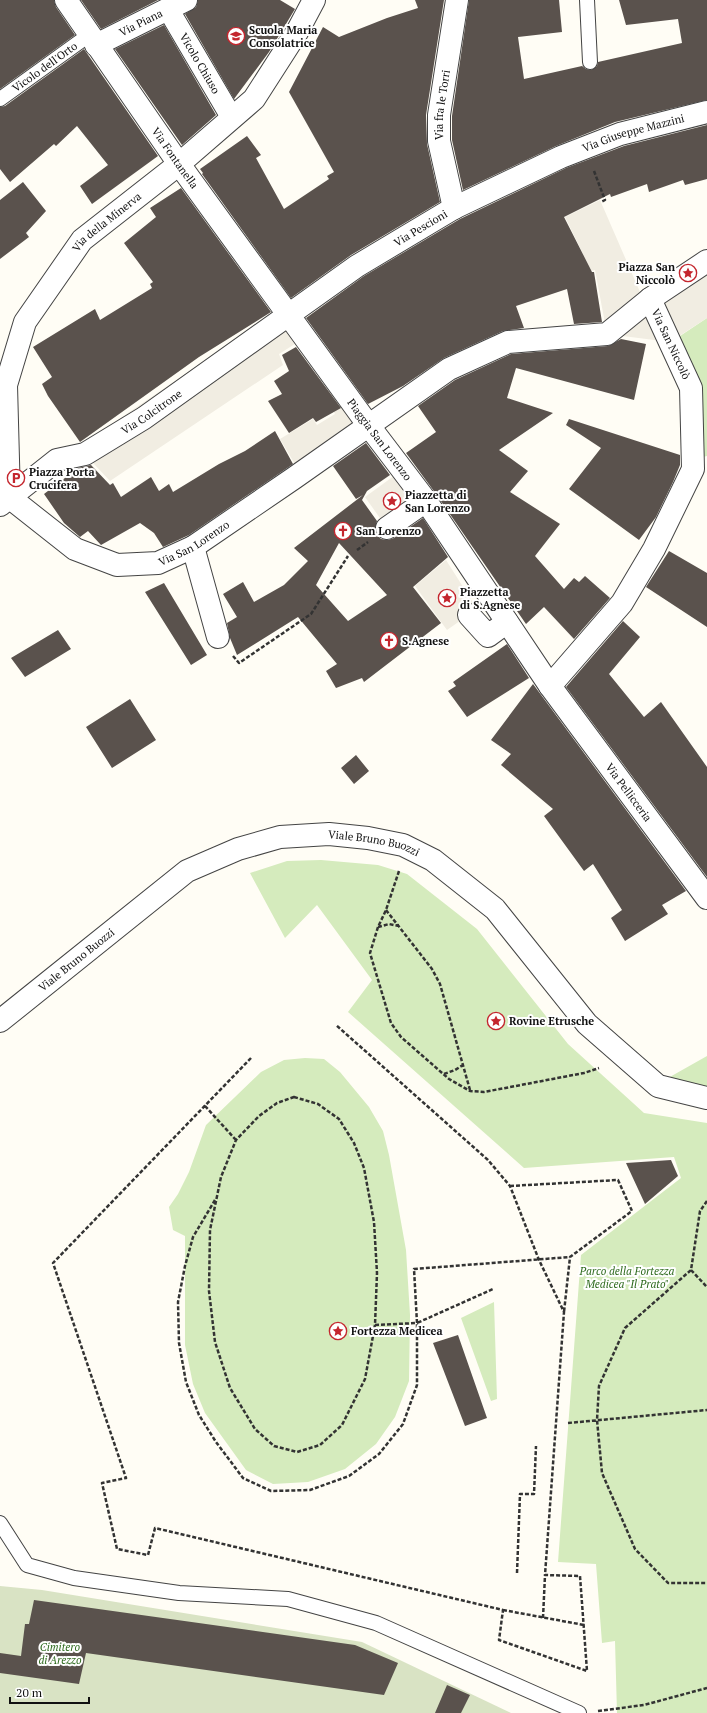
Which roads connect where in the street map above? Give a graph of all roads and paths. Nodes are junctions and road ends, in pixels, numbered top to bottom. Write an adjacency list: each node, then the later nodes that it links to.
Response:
1 (66, 0): 6 (street, Via Fontanella)
2 (314, 0): 10 (street, Via della Minerva)
3 (457, 0): 13 (street, Via fra le Torri)
4 (587, 0): 7 (lane)
5 (177, 5): 6 (street, Via Piana); 10 (street, Vicolo Chiuso)
6 (92, 40): 8 (lane, Vicolo dell'Orto); 12 (street, Via Fontanella)
7 (590, 62)
8 (0, 99)
9 (707, 112): 11 (street, Via Giuseppe Mazzini)
10 (232, 118): 12 (street, Via della Minerva)
11 (561, 157): 13 (street, Via Pescioni)
12 (179, 164): 16 (street, Via Fontanella); 18 (street, Via della Minerva)
13 (454, 208): 16 (street, Via Pescioni)
14 (707, 261): 15 (street)
15 (650, 299): 17 (street, Via San Niccolò); 27 (street, Via San Niccolò)
16 (289, 314): 17 (street, Piaggia San Lorenzo); 20 (street, Via Colcitrone)
17 (370, 426): 19 (street, Piaggia San Lorenzo); 22 (street, Via San Lorenzo)
18 (4, 461): 20 (street, Via della Minerva)
19 (426, 500): 21 (street); 25 (street, Piaggia San Lorenzo)
20 (4, 501): 22 (street, Via San Lorenzo)
21 (387, 528)
22 (193, 547): 26 (street)
23 (348, 556): 26 (path)
24 (469, 614): 25 (street)
25 (507, 622): 27 (street, Piaggia San Lorenzo)
26 (218, 637)
27 (550, 686): 29 (street, Via Pellicceria)
28 (401, 865): 30 (path)
29 (707, 898)
30 (386, 910): 31 (path); 32 (path)
31 (399, 926): 32 (path); 36 (path)
32 (378, 927): 38 (path)
33 (0, 1021): 40 (street, Viale Bruno Buozzi)
34 (336, 1025): 43 (path)
35 (251, 1058): 41 (path)
36 (463, 1065): 38 (path); 39 (path)
37 (603, 1067): 39 (path)
38 (444, 1074): 39 (path)
39 (470, 1091)
40 (707, 1098)
41 (205, 1106): 42 (path); 62 (path)
42 (236, 1140): 44 (path); 53 (path)
43 (510, 1186): 46 (path); 47 (path)
44 (217, 1198): 52 (path); 53 (path)
45 (707, 1201): 48 (path)
46 (570, 1257): 47 (path); 51 (path)
47 (539, 1260): 51 (path); 52 (path)
48 (691, 1270): 49 (path); 55 (path)
49 (707, 1288)
50 (493, 1289): 52 (path)
51 (564, 1312): 60 (path)
52 (417, 1323): 53 (path)
53 (375, 1325)
54 (707, 1410): 55 (path)
55 (597, 1420): 56 (path); 61 (path)
56 (568, 1423)
57 (536, 1446): 59 (path)
58 (0, 1523): 66 (lane)
59 (517, 1573)
60 (545, 1575): 63 (path); 64 (path)
61 (707, 1583)
62 (503, 1610): 63 (path); 64 (path)
63 (543, 1618): 64 (path)
64 (584, 1626)
65 (707, 1688): 67 (path)
66 (579, 1713)
67 (591, 1713)

